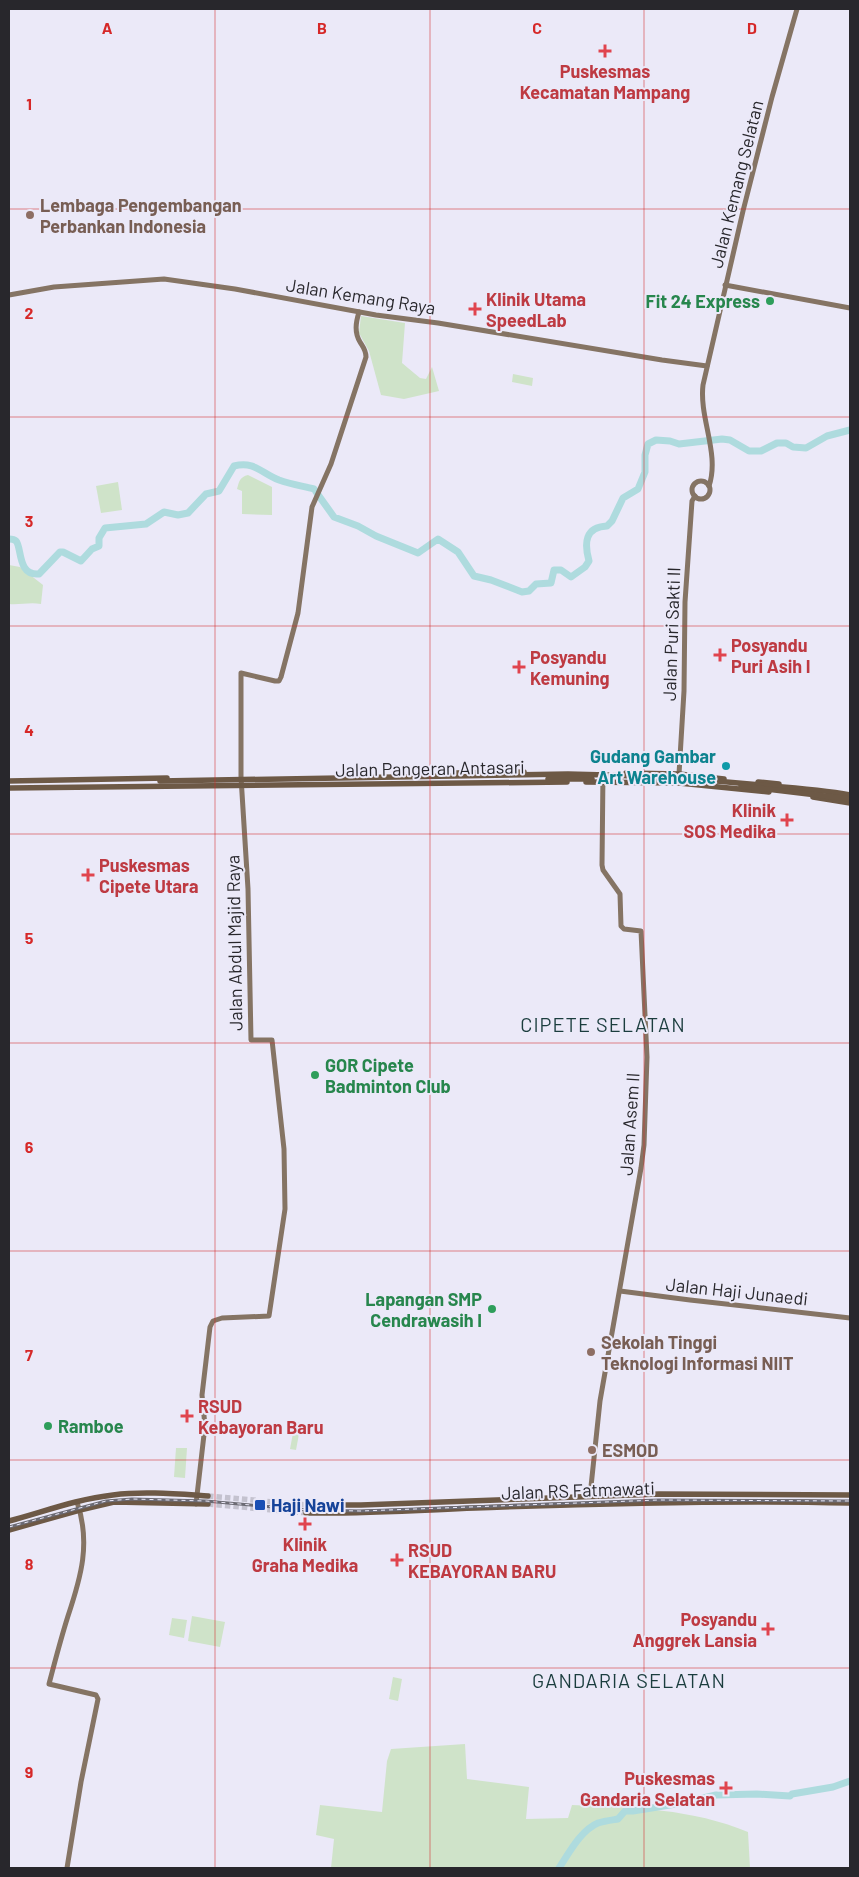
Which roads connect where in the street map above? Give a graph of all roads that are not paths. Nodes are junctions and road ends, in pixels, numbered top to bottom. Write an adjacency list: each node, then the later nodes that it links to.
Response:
1 (797, 9): 2 (street, Jalan Kemang Selatan)
2 (725, 285): 4 (street); 6 (street, Jalan Kemang Selatan)
3 (9, 295): 5 (street, Jalan Kemang Raya)
4 (850, 308)
5 (359, 312): 6 (street, Jalan Kemang Raya); 12 (street)
6 (707, 366): 7 (street, Jalan Kemang Selatan)
7 (709, 486): 8 (street); 8 (street)
8 (695, 496): 11 (street, Jalan Puri Sakti II)
9 (547, 772): 10 (main road, Jalan Pangeran Antasari); 12 (main road, Jalan Pangeran Antasari); 15 (main road)
10 (602, 772): 11 (main road, Jalan Pangeran Antasari); 14 (street, Jalan Asem II)
11 (680, 774): 13 (main road, Jalan Pangeran Antasari)
12 (241, 777): 16 (main road, Jalan Pangeran Antasari); 17 (street)
13 (729, 779): 18 (main road); 19 (main road, Jalan Pangeran Antasari)
14 (603, 781): 15 (main road, Jalan Pangeran Antasari); 18 (main road, Jalan Pangeran Antasari); 22 (street, Jalan Asem II)
15 (547, 782): 17 (main road, Jalan Pangeran Antasari)
16 (9, 785): 17 (main road, Jalan Pangeran Antasari); 19 (main road, bridge); 20 (main road, bridge)
17 (242, 786): 25 (street, Jalan Abdul Majid Raya)
18 (729, 788): 21 (main road, Jalan Pangeran Antasari)
19 (850, 794)
20 (850, 799)
21 (850, 803)
22 (620, 1291): 23 (street, Jalan Haji Junaedi); 28 (street, Jalan Asem II)
23 (850, 1318)
24 (728, 1494): 26 (main road, Jalan RS Fatmawati); 28 (main road, Jalan RS Fatmawati); 31 (main road)
25 (197, 1495): 27 (main road); 30 (main road); 33 (street, Jalan Abdul Majid Raya)
26 (850, 1495)
27 (208, 1496)
28 (590, 1496): 29 (main road, Jalan RS Fatmawati)
29 (467, 1501): 35 (main road, Jalan RS Fatmawati); 36 (main road)
30 (77, 1502): 37 (street); 39 (main road)
31 (728, 1502): 32 (main road, Jalan RS Fatmawati); 36 (main road, Jalan RS Fatmawati)
32 (850, 1503)
33 (196, 1504): 34 (main road); 37 (main road)
34 (208, 1504)
35 (307, 1505)
36 (467, 1508): 38 (main road, Jalan RS Fatmawati)
37 (80, 1510): 40 (main road); 41 (street)
38 (306, 1513)
39 (9, 1521)
40 (9, 1530)
41 (67, 1868)

